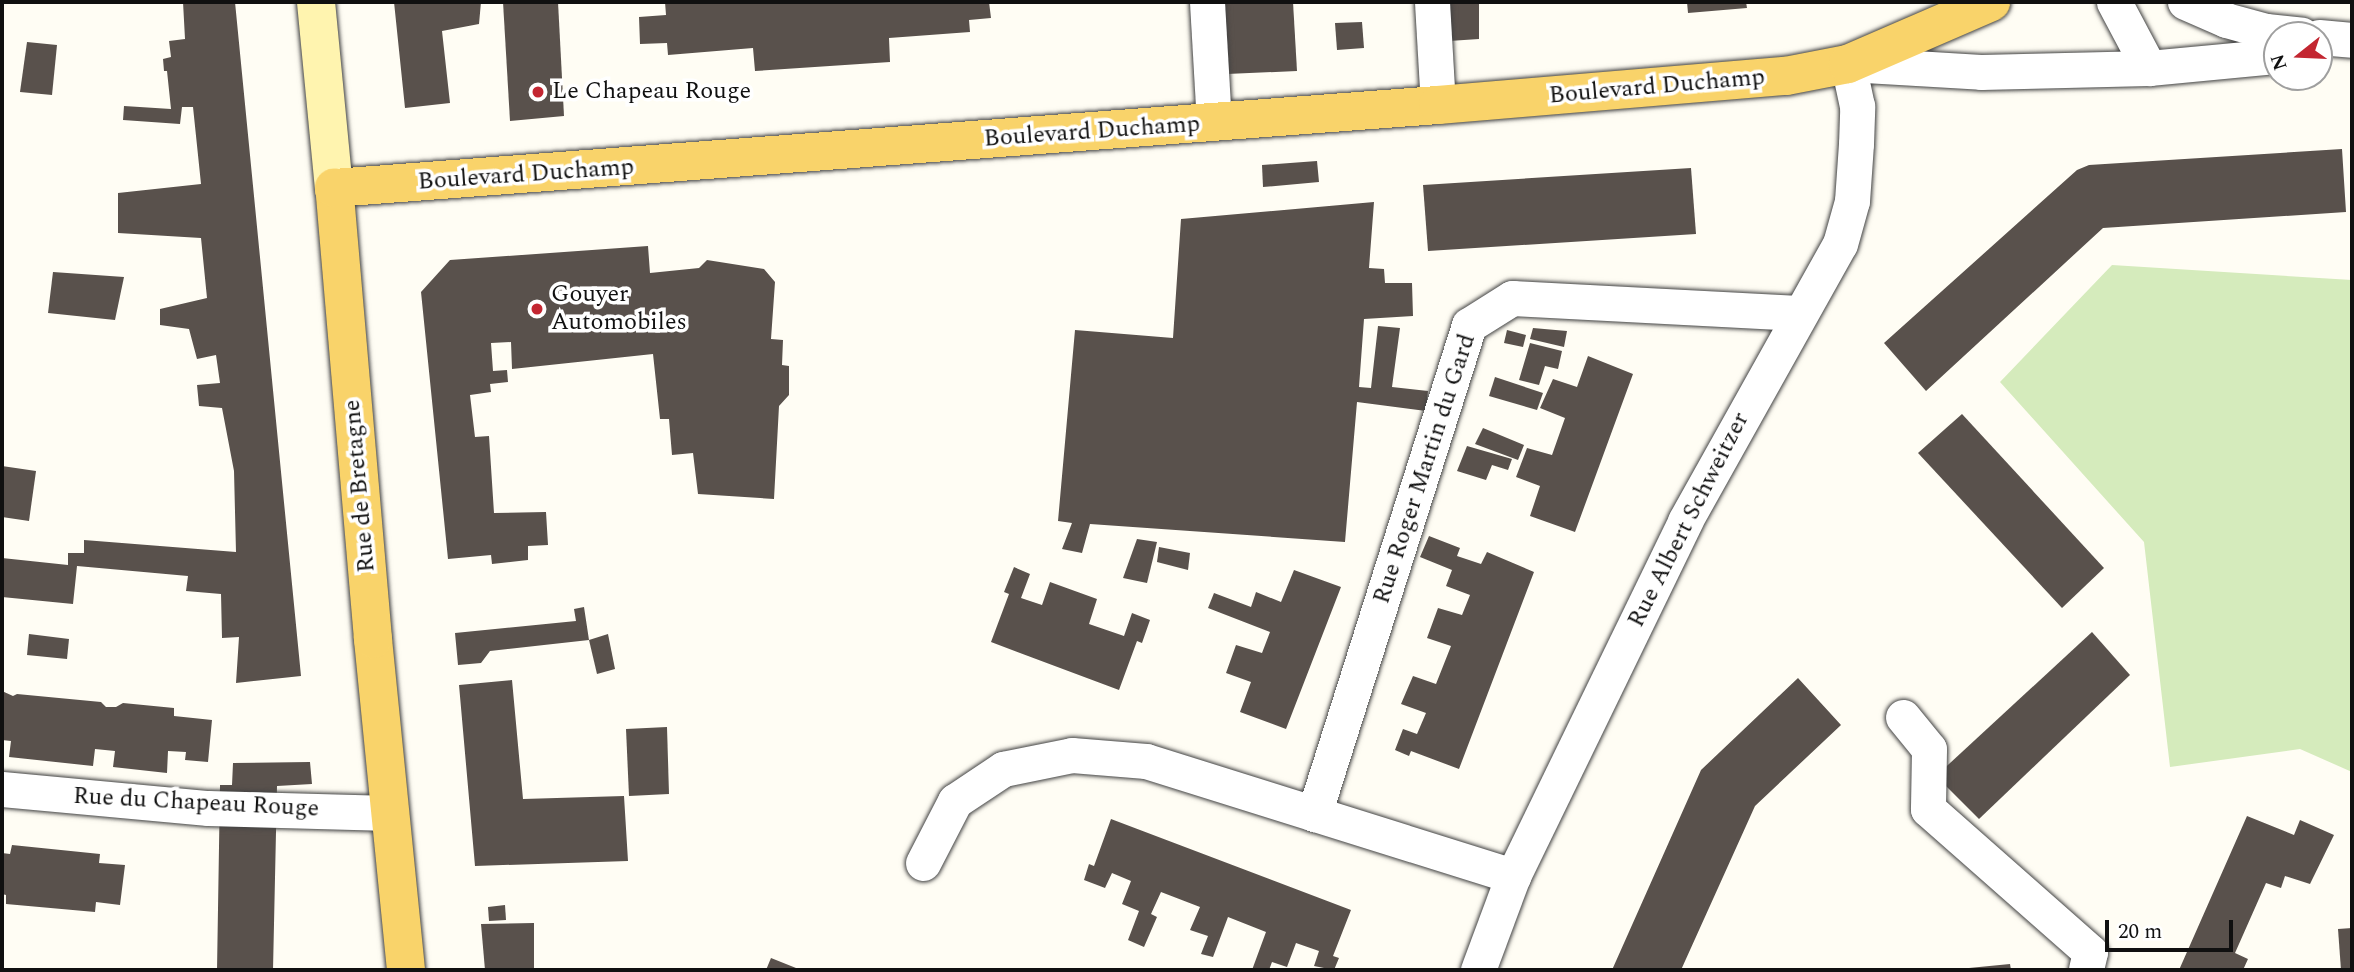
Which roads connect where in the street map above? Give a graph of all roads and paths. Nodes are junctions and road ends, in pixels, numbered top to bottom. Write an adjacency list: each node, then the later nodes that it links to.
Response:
1 (316, 2): 17 (main road, Rue de Bretagne)
2 (1207, 2): 16 (street)
3 (1432, 2): 15 (street)
4 (1991, 2): 13 (main road, Boulevard Duchamp)
5 (2114, 2): 14 (street)
6 (2185, 2): 7 (street)
7 (2263, 30)
8 (2333, 38): 9 (street)
9 (2352, 40)
10 (2352, 49): 11 (street)
11 (2333, 51)
12 (2263, 57): 14 (street, Boulevard Duchamp)
13 (1848, 64): 14 (street, Boulevard Duchamp); 15 (main road, Boulevard Duchamp); 18 (street, Rue Albert Schweitzer)
14 (2149, 68)
15 (1438, 105): 16 (main road, Boulevard Duchamp)
16 (1214, 122): 17 (main road, Boulevard Duchamp)
17 (334, 188): 21 (main road, Rue de Bretagne)
18 (1799, 313): 22 (street, Rue Roger Martin du Gard); 24 (street, Rue Albert Schweitzer)
19 (1903, 718): 27 (street)
20 (2, 789): 21 (street, Rue du Chapeau Rouge)
21 (390, 813): 25 (main road, Rue de Bretagne)
22 (1314, 814): 23 (street); 24 (street)
23 (923, 863)
24 (1513, 876): 26 (street, Rue Albert Schweitzer)
25 (407, 970)
26 (1478, 970)
27 (2086, 970)

